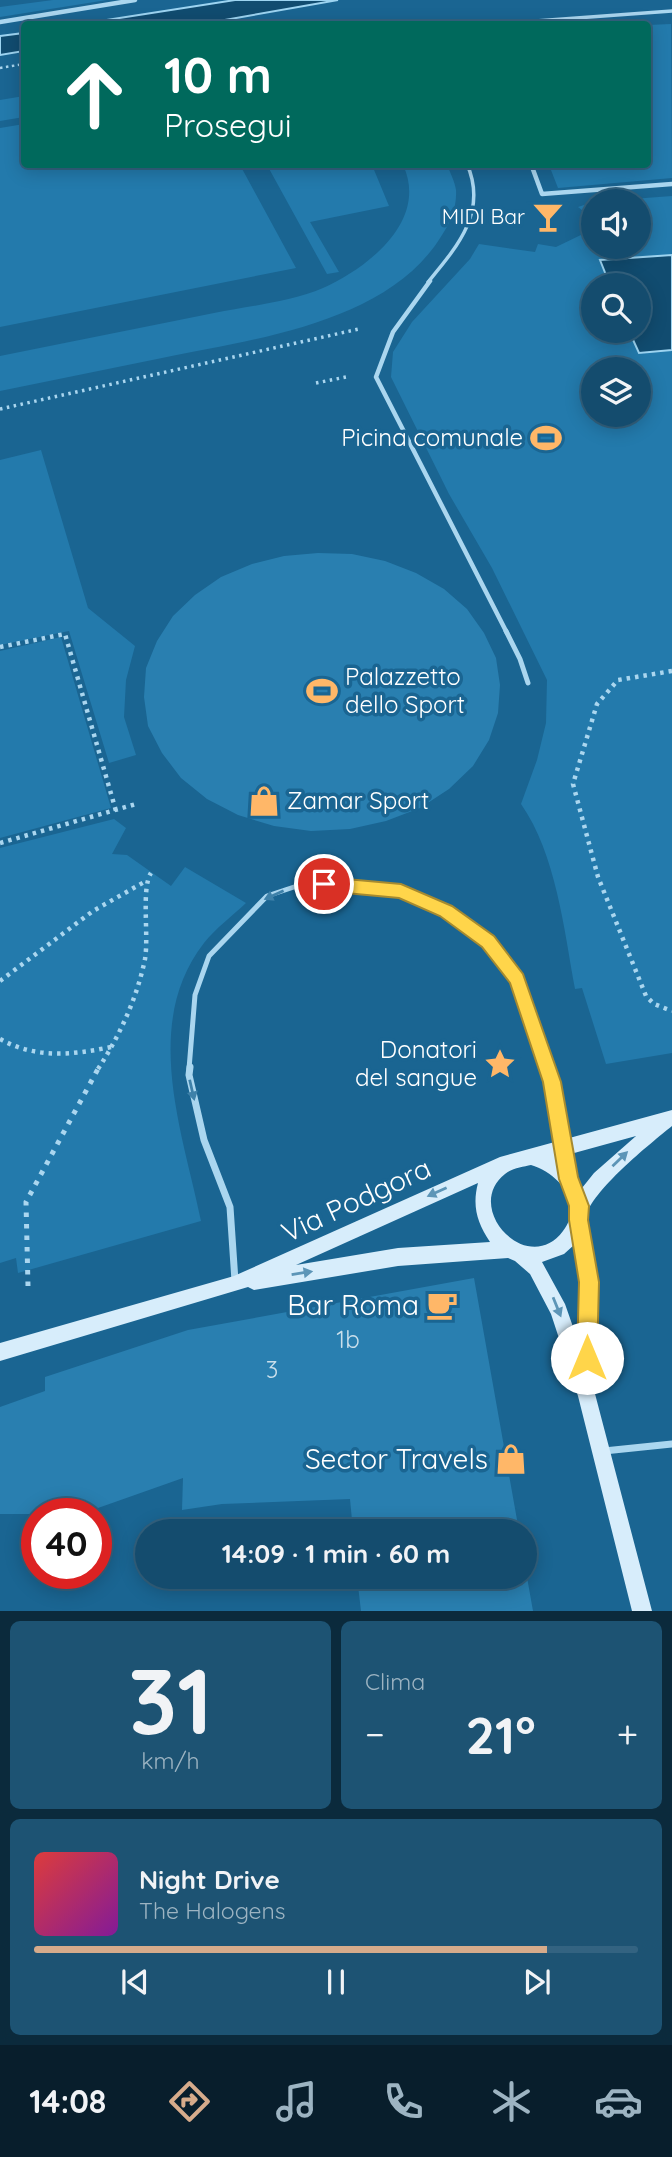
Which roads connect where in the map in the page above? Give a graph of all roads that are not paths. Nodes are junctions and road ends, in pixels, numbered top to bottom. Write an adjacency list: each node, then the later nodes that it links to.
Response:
1 (135, 0): 4 (street)
2 (672, 11): 3 (lane)
3 (534, 21)
4 (0, 22)
5 (468, 168): 8 (lane)
6 (532, 168): 7 (street)
7 (672, 184)
8 (528, 683)
9 (670, 1118): 10 (street); 14 (street, one-way to 9)
10 (564, 1146): 11 (street); 13 (lane); 16 (lane, one-way to 16)
11 (531, 1157): 12 (street); 13 (street)
12 (500, 1165): 15 (street); 16 (street, Via Podgora, one-way to 16)
13 (569, 1179): 14 (street)
14 (579, 1213): 15 (street); 18 (street)
15 (514, 1251): 16 (street, Via Podgora, one-way to 15); 18 (street, one-way to 18)
16 (235, 1284): 17 (street, Via Podgora)
17 (0, 1353)
18 (587, 1396): 20 (street)
19 (672, 1444): 20 (lane)
20 (601, 1452): 21 (street)
21 (642, 1611)

